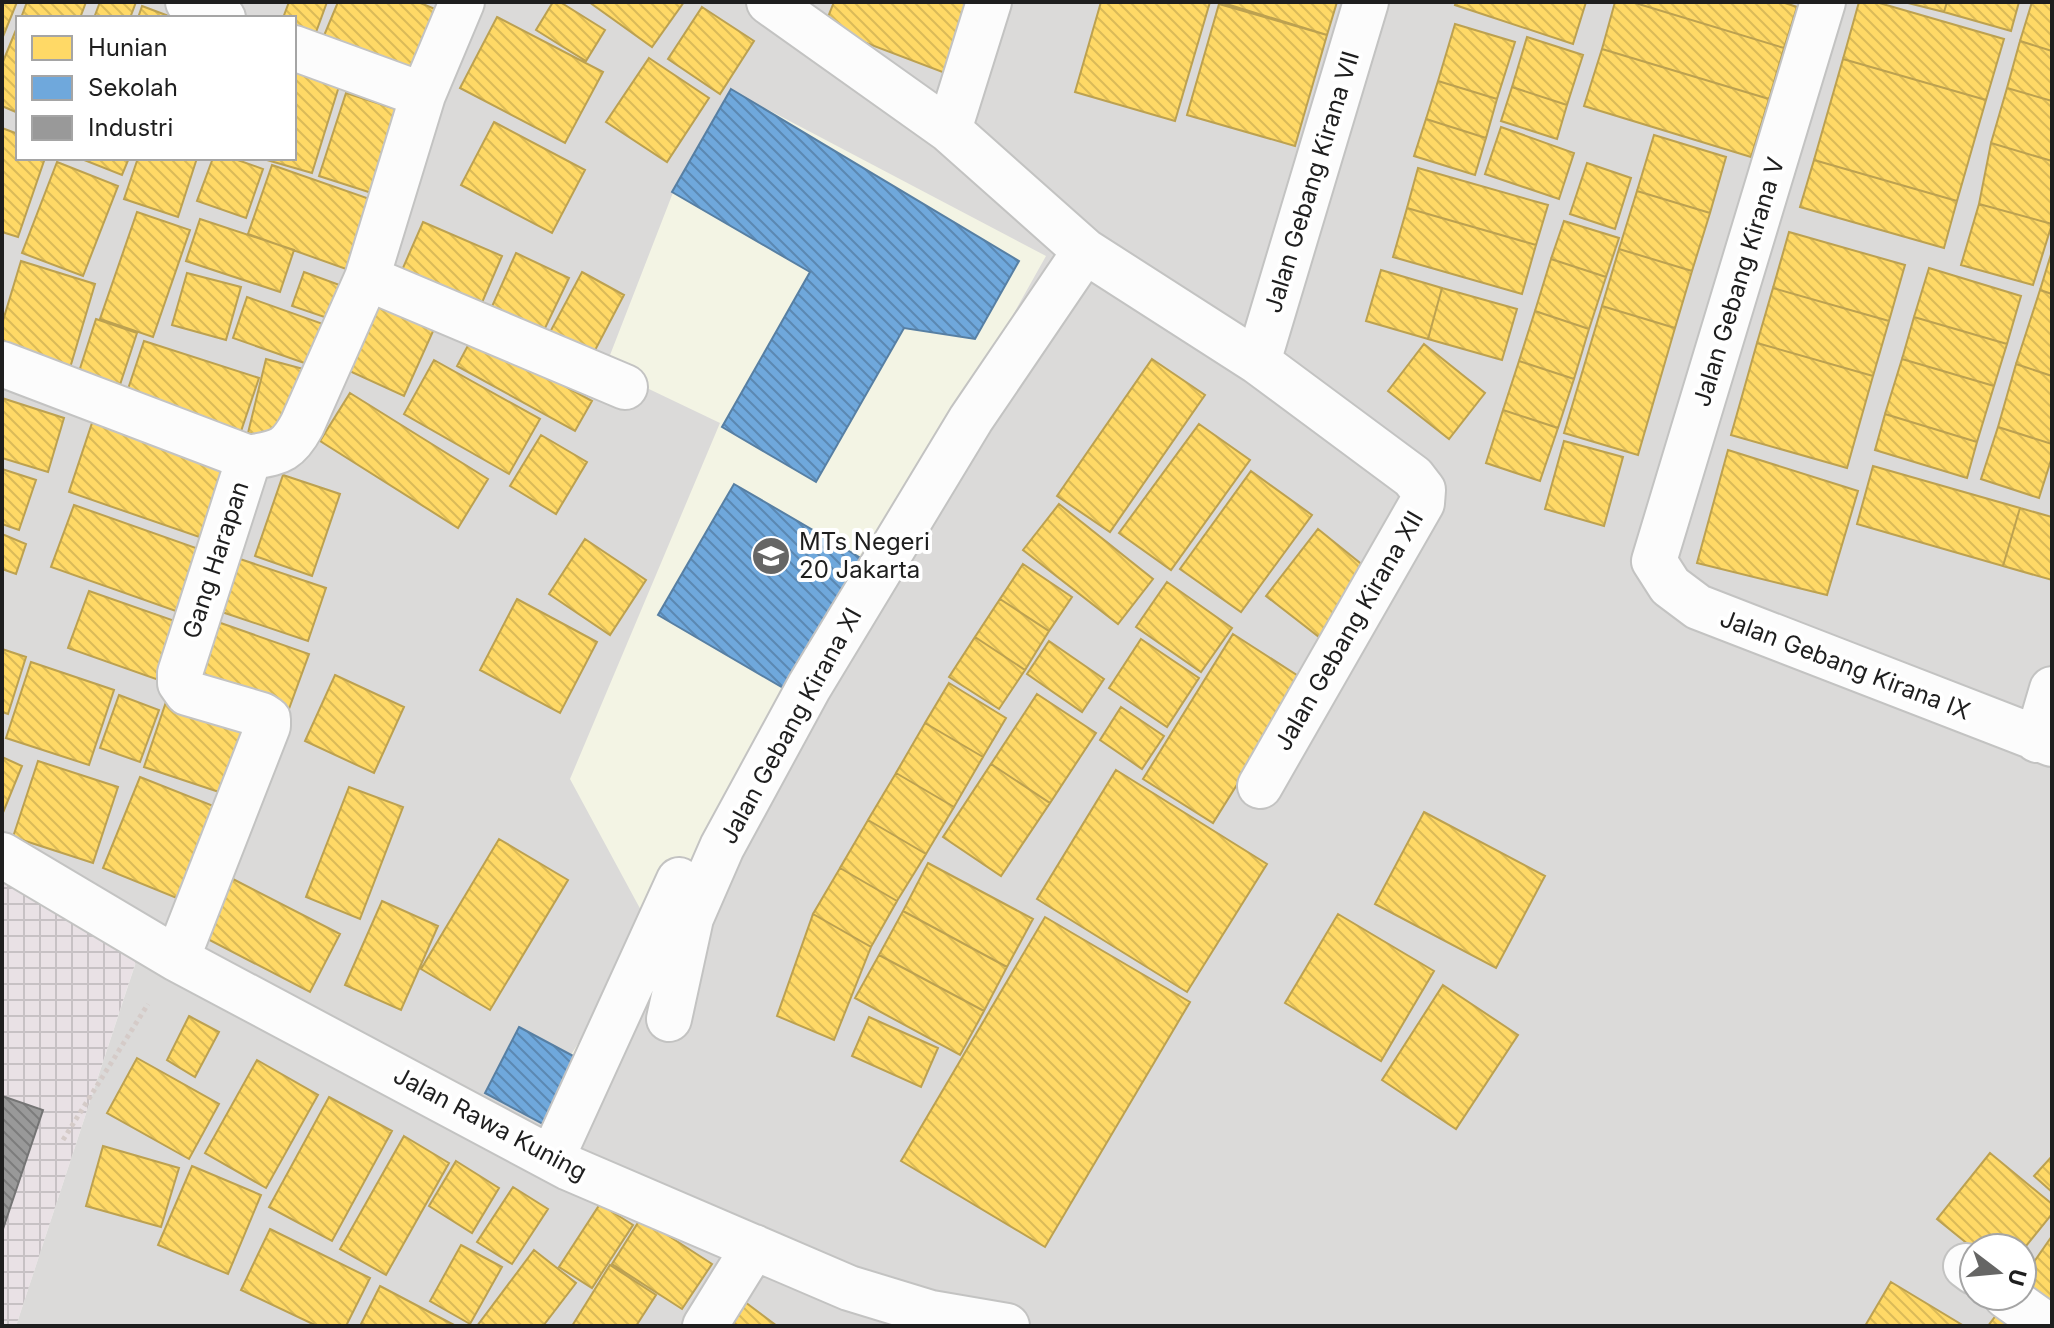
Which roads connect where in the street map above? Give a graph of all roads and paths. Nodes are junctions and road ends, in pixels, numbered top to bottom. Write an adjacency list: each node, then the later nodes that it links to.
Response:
1 (188, 2): 7 (street)
2 (462, 2): 9 (street, Gang Harapan)
3 (769, 2): 10 (street)
4 (989, 2): 10 (street)
5 (1366, 2): 13 (street, Jalan Gebang Kirana VII)
6 (1823, 2): 17 (street, Jalan Gebang Kirana V)
7 (219, 16)
8 (296, 49): 9 (street)
9 (423, 95): 12 (street, Gang Harapan)
10 (949, 130): 11 (street)
11 (1085, 251): 13 (street); 24 (street, Jalan Gebang Kirana XI)
12 (367, 278): 15 (street); 16 (street, Gang Harapan)
13 (1258, 362): 20 (street, Jalan Gebang Kirana XII)
14 (2, 364): 16 (street)
15 (625, 387)
16 (249, 458): 23 (street, Gang Harapan)
17 (1654, 561): 19 (street, Jalan Gebang Kirana IX)
18 (2052, 689): 19 (street)
19 (2044, 742)
20 (1260, 786)
21 (2, 855): 23 (street, Jalan Rawa Kuning)
22 (686, 866): 26 (street)
23 (177, 959): 25 (path); 26 (street, Jalan Rawa Kuning)
24 (669, 1019)
25 (63, 1140)
26 (552, 1158): 27 (street, Jalan Rawa Kuning)
27 (754, 1247): 29 (street); 30 (street, Jalan Rawa Kuning)
28 (2028, 1312): 31 (street)
29 (705, 1326)
30 (1007, 1326)
31 (2048, 1326)

